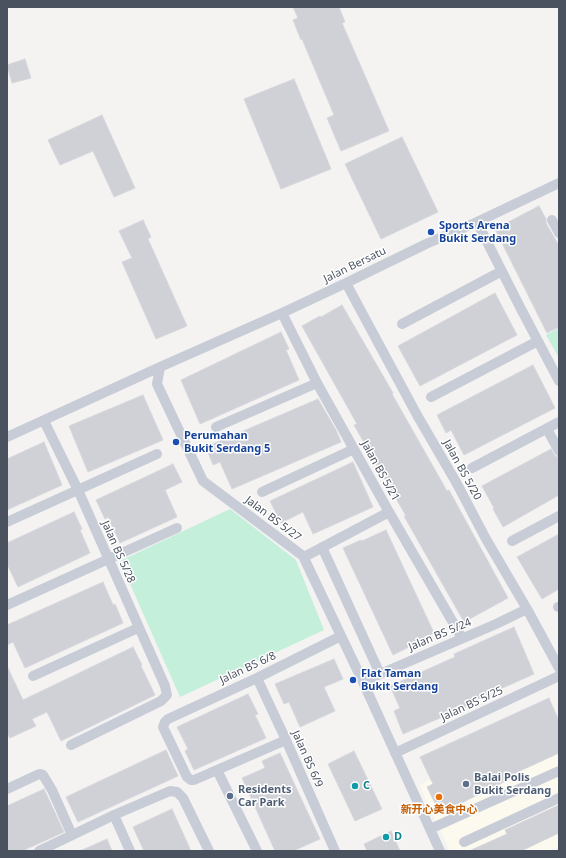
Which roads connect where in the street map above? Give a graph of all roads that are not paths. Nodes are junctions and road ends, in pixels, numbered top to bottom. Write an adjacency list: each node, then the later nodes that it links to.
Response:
1 (559, 183): 3 (street, Jalan Bersatu)
2 (552, 220): 4 (street)
3 (478, 222): 5 (street); 6 (street, Jalan Bersatu)
4 (559, 233)
5 (502, 271): 8 (street); 9 (street)
6 (346, 283): 7 (street, Jalan Bersatu); 34 (street, Jalan BS 5/20)
7 (282, 313): 10 (street, Jalan Bersatu); 12 (street, Jalan BS 5/21)
8 (402, 324)
9 (538, 341): 11 (street); 13 (street)
10 (160, 367): 14 (street); 31 (street, Jalan BS 5/27)
11 (559, 381)
12 (317, 383): 16 (street); 19 (street, Jalan BS 5/21)
13 (431, 397)
14 (44, 421): 18 (street); 23 (street, Jalan BS 5/28)
15 (559, 422): 17 (street)
16 (216, 427)
17 (547, 429): 20 (street); 22 (street)
18 (7, 437)
19 (354, 449): 24 (street); 25 (street, Jalan BS 5/21)
20 (559, 451)
21 (157, 454): 23 (street)
22 (472, 468)
23 (78, 490): 27 (street); 32 (street, Jalan BS 5/28)
24 (262, 492)
25 (389, 512): 30 (street); 37 (street, Jalan BS 5/21)
26 (559, 516): 29 (street)
27 (7, 522)
28 (178, 528): 32 (street)
29 (512, 541)
30 (322, 547): 31 (street); 39 (street)
31 (304, 557): 36 (street, Jalan BS 5/27)
32 (109, 559): 33 (street); 35 (street, Jalan BS 5/28)
33 (7, 605)
34 (527, 609): 37 (street, Jalan BS 5/24); 38 (street, Jalan BS 5/20)
35 (138, 628): 40 (street); 45 (street, Jalan BS 5/28)
36 (342, 636): 42 (street, Jalan BS 6/8); 43 (street, Jalan BS 5/27)
37 (462, 638): 39 (street, Jalan BS 5/24)
38 (559, 668)
39 (380, 674): 43 (street, Jalan BS 5/24)
40 (33, 676)
41 (559, 676): 46 (street, Jalan BS 5/25)
42 (256, 678): 44 (street, Jalan BS 6/9); 47 (street, Jalan BS 6/8)
43 (363, 682): 46 (street, Jalan BS 5/27)
44 (286, 740): 47 (street); 59 (street, Jalan BS 6/9)
45 (71, 745)
46 (395, 753): 52 (street, Jalan BS 5/27)
47 (217, 770): 58 (street)
48 (559, 771): 52 (street)
49 (7, 789): 53 (street)
50 (559, 798): 54 (street)
51 (114, 815): 53 (street); 56 (street); 57 (street)
52 (430, 829): 60 (street, Jalan BS 5/27)
53 (72, 835): 55 (street)
54 (464, 842)
55 (42, 850)
56 (130, 851)
57 (209, 851)
58 (257, 851)
59 (335, 851)
60 (440, 851)

